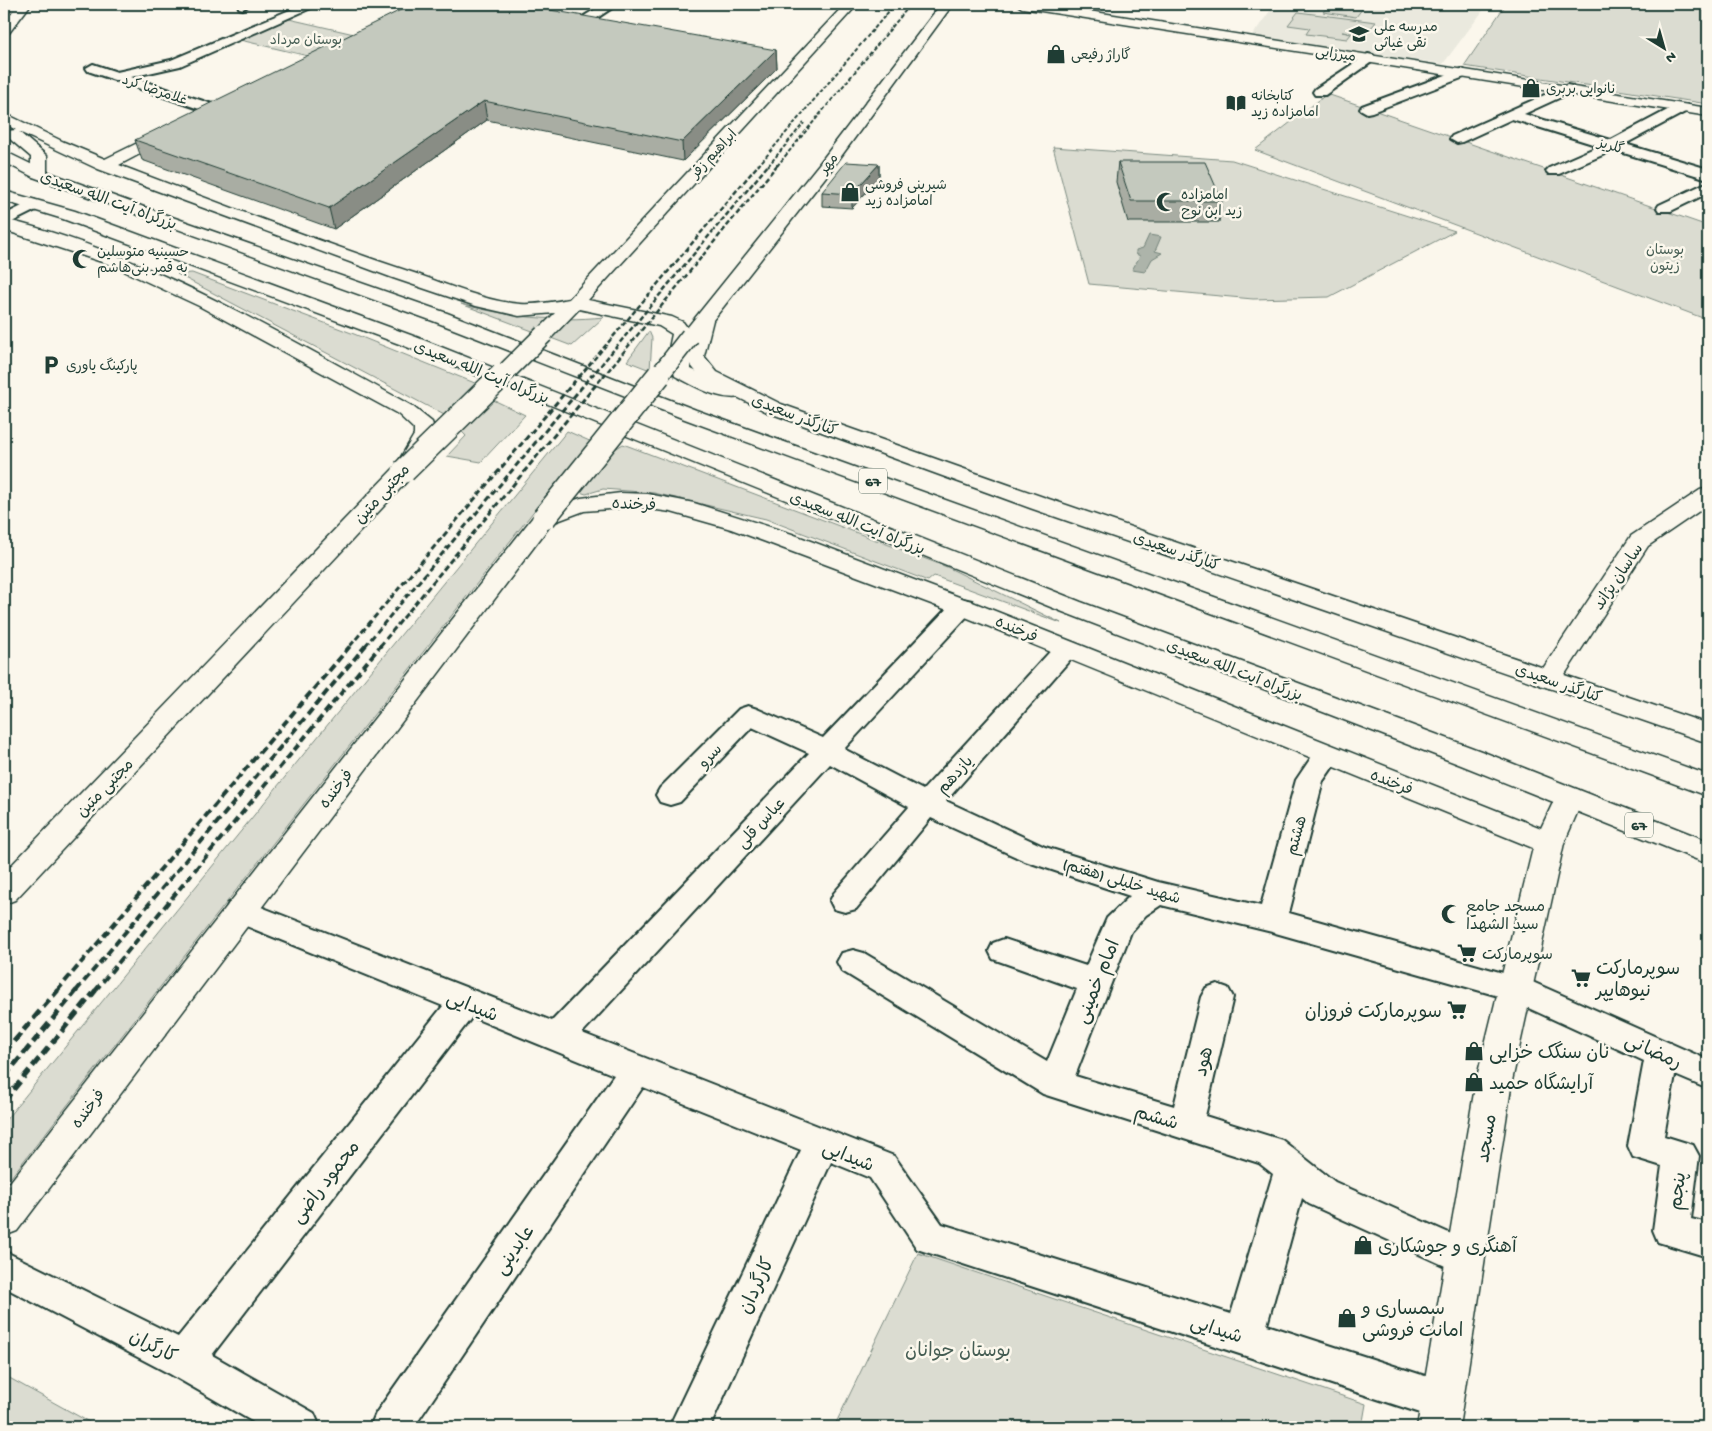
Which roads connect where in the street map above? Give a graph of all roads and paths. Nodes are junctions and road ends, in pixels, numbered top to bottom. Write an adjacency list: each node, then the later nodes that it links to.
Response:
1 (18, 4): 10 (main road)
2 (25, 4): 15 (main road)
3 (314, 4): 22 (street)
4 (535, 4): 11 (street)
5 (612, 4): 14 (street)
6 (852, 4): 19 (main road, ابراهیم زقر)
7 (947, 4): 47 (main road, مهر)
8 (1022, 4): 9 (main road, میرزایی)
9 (1036, 5): 17 (main road, میرزایی)
10 (4, 12)
11 (509, 15): 12 (main road)
12 (532, 19)
13 (558, 24): 14 (main road)
14 (575, 28): 16 (main road)
15 (4, 30)
16 (594, 31)
17 (1368, 58): 21 (main road, میرزایی); 24 (street)
18 (776, 62): 19 (main road)
19 (795, 66): 46 (main road, ابراهیم زقر)
20 (93, 68): 22 (street, غلامرضا کرد)
21 (1462, 73): 23 (main road, میرزایی); 27 (street)
22 (116, 76): 25 (street, غلامرضا کرد)
23 (1567, 89): 26 (main road, میرزایی); 29 (street)
24 (1320, 92)
25 (221, 108): 31 (main road)
26 (1682, 108): 28 (main road, میرزایی); 34 (street)
27 (1367, 109)
28 (1708, 112)
29 (1513, 115): 33 (street); 34 (street, گلریز)
30 (4, 119): 37 (main road); 39 (main road)
31 (199, 119)
32 (182, 127): 37 (main road)
33 (1457, 139)
34 (1613, 145): 38 (street); 40 (street, گلریز)
35 (4, 156): 39 (main road, بزرگراه آیت الله سعیدی / 67)
36 (4, 163): 39 (main road)
37 (104, 166): 46 (main road)
38 (1554, 172)
39 (39, 174): 59 (main road, بزرگراه آیت الله سعیدی / 67)
40 (1708, 174)
41 (1708, 187): 44 (street)
42 (4, 198): 43 (main road, بزرگراه آیت الله سعیدی)
43 (34, 205): 45 (street); 61 (main road, بزرگراه آیت الله سعیدی)
44 (1665, 208)
45 (4, 222): 49 (main road, مجتبی متین)
46 (575, 303): 48 (main road); 49 (main road, ابراهیم زقر, bridge)
47 (704, 318): 48 (main road, کنارگذر سعیدی); 51 (main road, مهر, bridge)
48 (739, 392): 54 (main road, کنارگذر سعیدی)
49 (404, 471): 65 (main road, مجتبی متین)
50 (1708, 495): 54 (main road, ساسان پژاند)
51 (544, 518): 52 (main road, فرخنده); 68 (main road, فرخنده)
52 (962, 606): 53 (main road, فرخنده); 57 (street, عباس قلی)
53 (1066, 649): 58 (main road, فرخنده); 62 (street, یازدهم)
54 (1550, 679): 56 (main road, کنارگذر سعیدی)
55 (748, 715): 57 (street, شهید خلیلی (هفتم)); 60 (street, سرو)
56 (1708, 734)
57 (826, 751): 62 (street, شهید خلیلی (هفتم)); 76 (street, عباس قلی)
58 (1327, 755): 63 (main road, فرخنده); 69 (street, هشتم)
59 (1708, 786)
60 (670, 795)
61 (1569, 797): 63 (main road, مسجد); 64 (main road, بزرگراه آیت الله سعیدی / 67)
62 (927, 804): 66 (street, شهید خلیلی (هفتم)); 67 (street, یازدهم)
63 (1549, 843): 73 (main road, مسجد)
64 (1708, 853)
65 (4, 892)
66 (1157, 893): 69 (street, شهید خلیلی (هفتم)); 72 (street, امام خمینی)
67 (845, 901)
68 (240, 911): 75 (street, شیدایی); 84 (main road, فرخنده)
69 (1272, 920): 73 (street, شهید خلیلی (هفتم))
70 (1004, 951): 72 (street)
71 (853, 962): 80 (street, ششم)
72 (1096, 982): 80 (street, امام خمینی)
73 (1517, 989): 77 (street, رمضانی); 86 (main road, مسجد)
74 (1217, 997): 81 (street, هود)
75 (465, 1002): 76 (street, شیدایی); 89 (street, محمود راضی)
76 (557, 1038): 78 (street, شیدایی)
77 (1662, 1054): 79 (street, رمضانی); 85 (street, پنجم)
78 (636, 1070): 82 (street, شیدایی); 92 (street, عابدینی)
79 (1708, 1075)
80 (1055, 1084): 81 (street, ششم)
81 (1186, 1125): 83 (street, ششم)
82 (822, 1144): 88 (street, شیدایی); 93 (street, کارگردان)
83 (1292, 1169): 86 (street, ششم); 88 (street)
84 (4, 1219)
85 (1708, 1240)
86 (1465, 1258): 90 (main road, مسجد)
87 (4, 1268): 89 (street, کارگران)
88 (1244, 1337): 90 (street, شیدایی)
89 (184, 1360): 91 (street, کارگران)
90 (1440, 1414)
91 (300, 1427)
92 (390, 1427)
93 (689, 1427)

